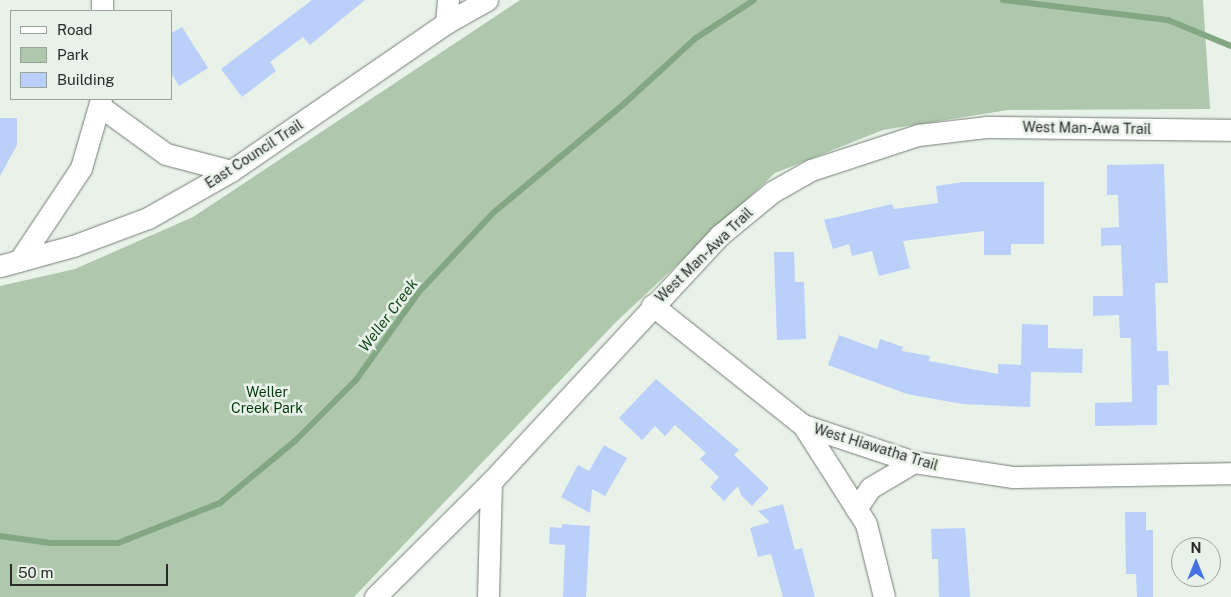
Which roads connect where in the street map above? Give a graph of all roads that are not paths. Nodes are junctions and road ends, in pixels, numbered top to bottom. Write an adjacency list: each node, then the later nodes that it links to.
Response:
1 (448, 0): 3 (street)
2 (488, 0): 3 (street, East Council Trail)
3 (446, 23): 6 (street, East Council Trail)
4 (101, 103): 6 (street); 7 (street)
5 (1231, 130): 8 (street, West Man-Awa Trail)
6 (231, 171): 7 (street, East Council Trail)
7 (9, 264)
8 (652, 305): 9 (street, West Hiawatha Trail); 12 (street, West Man-Awa Trail)
9 (803, 425): 10 (street, West Hiawatha Trail); 13 (street)
10 (914, 462): 11 (street, West Hiawatha Trail); 13 (street)
11 (1231, 472)
12 (491, 482): 14 (street, West Man-Awa Trail); 15 (street)
13 (856, 510): 16 (street)
14 (375, 597)
15 (488, 597)
16 (884, 597)

